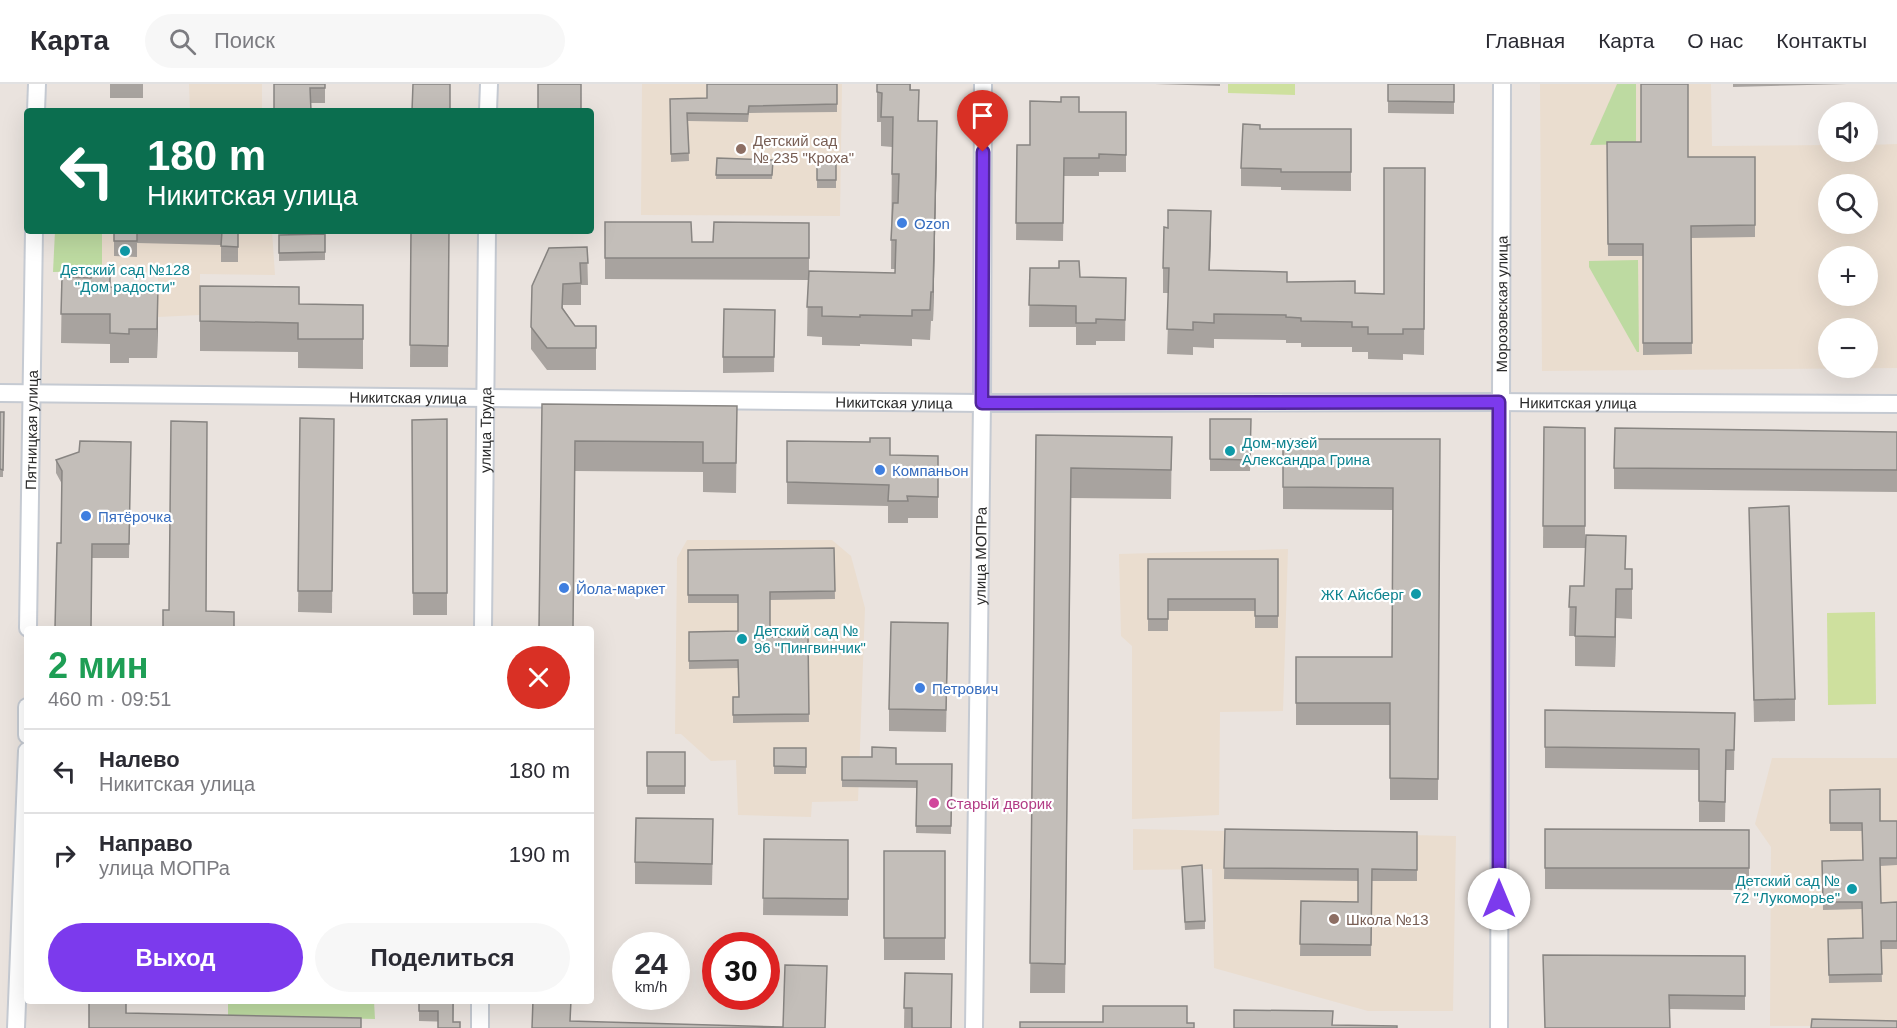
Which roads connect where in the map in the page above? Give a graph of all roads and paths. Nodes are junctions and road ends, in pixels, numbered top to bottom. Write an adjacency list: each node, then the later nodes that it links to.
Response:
1 (37, 84): 5 (street)
2 (489, 84): 6 (street)
3 (983, 84): 13 (street, улица МОПРа)
4 (1502, 84): 12 (street, Морозовская улица)
5 (36, 108)
6 (488, 108)
7 (34, 234): 10 (street, Пятницкая улица)
8 (487, 234): 11 (street, улица Труда)
9 (0, 393): 10 (street, Никитская улица)
10 (30, 393): 11 (street, Никитская улица); 15 (street, Пятницкая улица)
11 (485, 398): 13 (street, Никитская улица); 16 (street, улица Труда)
12 (1499, 402): 13 (street, Никитская улица); 14 (street, Никитская улица); 22 (street, Морозовская улица)
13 (982, 403): 21 (street, улица МОПРа)
14 (1897, 404)
15 (28, 626)
16 (483, 626)
17 (24, 827): 19 (street)
18 (480, 1004): 20 (street)
19 (16, 1028)
20 (480, 1028)
21 (974, 1028)
22 (1498, 1028)

